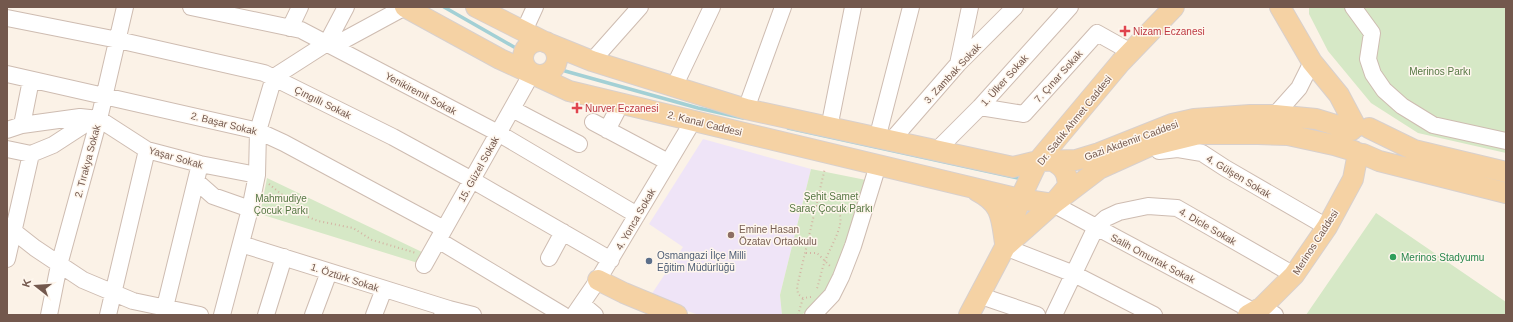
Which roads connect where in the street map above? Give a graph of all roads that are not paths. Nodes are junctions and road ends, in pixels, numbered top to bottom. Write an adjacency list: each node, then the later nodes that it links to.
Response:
1 (125, 7): 24 (street, 2. Tırakya Sokak)
2 (191, 7): 20 (street, Yenikiremit Sokak)
3 (300, 7): 22 (street)
4 (346, 7): 26 (street)
5 (405, 7): 26 (street); 31 (main road, 2. Kanal Caddesi)
6 (535, 7): 23 (street)
7 (640, 7): 28 (street)
8 (712, 7): 35 (street)
9 (783, 7): 40 (street)
10 (854, 7): 45 (street)
11 (911, 7): 49 (street)
12 (970, 7): 30 (street)
13 (1016, 7): 30 (street, 3. Zambak Sokak)
14 (1070, 7): 38 (street, 1. Ülker Sokak)
15 (1174, 7): 27 (main road, Dr. Sadık Ahmet Caddesi)
16 (1280, 7): 29 (main road)
17 (1297, 7): 46 (main road)
18 (1353, 7): 50 (street)
19 (480, 8): 23 (main road)
20 (250, 13): 22 (street, Yenikiremit Sokak)
21 (7, 18): 24 (street, Çıngıllı Sokak)
22 (290, 28): 26 (street, Yenikiremit Sokak)
23 (524, 31): 25 (main road)
24 (118, 40): 33 (street, Çıngıllı Sokak); 36 (street, 2. Tırakya Sokak)
25 (545, 42): 28 (main road); 31 (main road)
26 (330, 45): 33 (street); 48 (street, Yenikiremit Sokak)
27 (1131, 52): 38 (street, 7. Çınar Sokak); 58 (main road, Dr. Sadık Ahmet Caddesi)
28 (592, 61): 35 (main road)
29 (1312, 62): 41 (street); 46 (main road)
30 (958, 64): 49 (street, 3. Zambak Sokak)
31 (532, 73): 37 (main road, 2. Kanal Caddesi); 39 (street, 15. Güzel Sokak)
32 (7, 74): 34 (street, 2. Başar Sokak)
33 (274, 77): 47 (street); 65 (street, Çıngıllı Sokak)
34 (32, 80): 36 (street, 2. Başar Sokak); 44 (street)
35 (674, 87): 40 (main road)
36 (105, 95): 42 (street, 2. Tırakya Sokak); 47 (street, 2. Başar Sokak)
37 (621, 103): 43 (main road, 2. Kanal Caddesi); 59 (street)
38 (980, 107): 55 (street, 1. Ülker Sokak)
39 (512, 109): 48 (street, 15. Güzel Sokak); 51 (street)
40 (746, 109): 45 (main road)
41 (1275, 115): 46 (main road, Gazi Akdemir Caddesi); 58 (main road, Gazi Akdemir Caddesi)
42 (96, 119): 44 (street, Yaşar Sokak); 54 (street, Yaşar Sokak); 57 (street); 84 (street, 2. Tırakya Sokak)
43 (693, 120): 59 (street, 4. Yonca Sokak); 61 (main road, 2. Kanal Caddesi)
44 (14, 127)
45 (829, 128): 49 (main road)
46 (1360, 128): 56 (main road); 62 (main road)
47 (258, 131): 63 (street); 76 (street, 2. Başar Sokak)
48 (498, 133): 65 (street, 15. Güzel Sokak); 71 (street, Yenikiremit Sokak)
49 (884, 140): 55 (main road)
50 (1506, 141)
51 (578, 144)
52 (1201, 144): 56 (main road, Gazi Akdemir Caddesi); 69 (main road, Gazi Akdemir Caddesi); 73 (street, 4. Gülşen Sokak)
53 (7, 149): 57 (street)
54 (147, 150): 60 (street, Yaşar Sokak); 90 (street)
55 (936, 151): 58 (main road)
56 (1358, 153): 67 (main road); 73 (main road, Merinos Caddesi)
57 (31, 154): 74 (street)
58 (1046, 161): 68 (main road, Dr. Sadık Ahmet Caddesi); 69 (main road)
59 (668, 162): 71 (street, 4. Yonca Sokak)
60 (200, 164): 63 (street, Yaşar Sokak); 64 (street)
61 (878, 165): 66 (main road, 2. Kanal Caddesi); 108 (street)
62 (1506, 172)
63 (257, 175): 70 (street)
64 (196, 180): 70 (street, Yaşar Sokak); 92 (street)
65 (472, 180): 75 (street, Çıngıllı Sokak); 76 (street, 15. Güzel Sokak)
66 (966, 185): 68 (main road, 2. Kanal Caddesi); 78 (main road)
67 (1506, 193)
68 (1020, 199): 69 (main road); 78 (main road, Dr. Sadık Ahmet Caddesi)
69 (1053, 204): 72 (street, Salih Omurtak Sokak); 78 (main road)
70 (250, 209): 77 (street)
71 (637, 215): 82 (street, 4. Yonca Sokak)
72 (1096, 227): 86 (street); 87 (street, 4. Dicle Sokak); 96 (street, Salih Omurtak Sokak)
73 (1327, 227): 87 (main road, Merinos Caddesi)
74 (10, 228): 81 (street); 84 (street)
75 (564, 232): 80 (street); 82 (street, Çıngıllı Sokak)
76 (441, 234): 83 (street, 15. Güzel Sokak); 105 (street, 2. Başar Sokak)
77 (241, 244): 79 (street, 1. Öztürk Sokak); 100 (street)
78 (1005, 247): 86 (street); 91 (main road, Dr. Sadık Ahmet Caddesi)
79 (284, 257): 85 (street, 1. Öztürk Sokak); 101 (street)
80 (549, 258)
81 (7, 259)
82 (611, 260): 88 (street, 4. Yonca Sokak)
83 (426, 261)
84 (59, 265): 90 (street); 97 (street, 2. Tırakya Sokak)
85 (329, 272): 89 (street, 1. Öztürk Sokak); 102 (street)
86 (1074, 274): 111 (street); 112 (street)
87 (1294, 275): 96 (main road, Merinos Caddesi)
88 (598, 280): 94 (street, 4. Yonca Sokak); 107 (main road)
89 (384, 289): 95 (street, 1. Öztürk Sokak); 103 (street)
90 (112, 293): 93 (street); 98 (street)
91 (978, 296): 109 (main road, Dr. Sadık Ahmet Caddesi); 110 (street)
92 (165, 307): 93 (street); 99 (street)
93 (136, 308)
94 (578, 309): 106 (street)
95 (446, 312): 104 (street, 1. Öztürk Sokak)
96 (1260, 312)
97 (49, 315)
98 (108, 315)
99 (200, 315)
100 (222, 315)
101 (266, 315)
102 (312, 315)
103 (374, 315)
104 (473, 315)
105 (562, 315)
106 (595, 315)
107 (677, 315)
108 (813, 315)
109 (969, 315)
110 (1037, 315)
111 (1054, 315)
112 (1154, 315)

